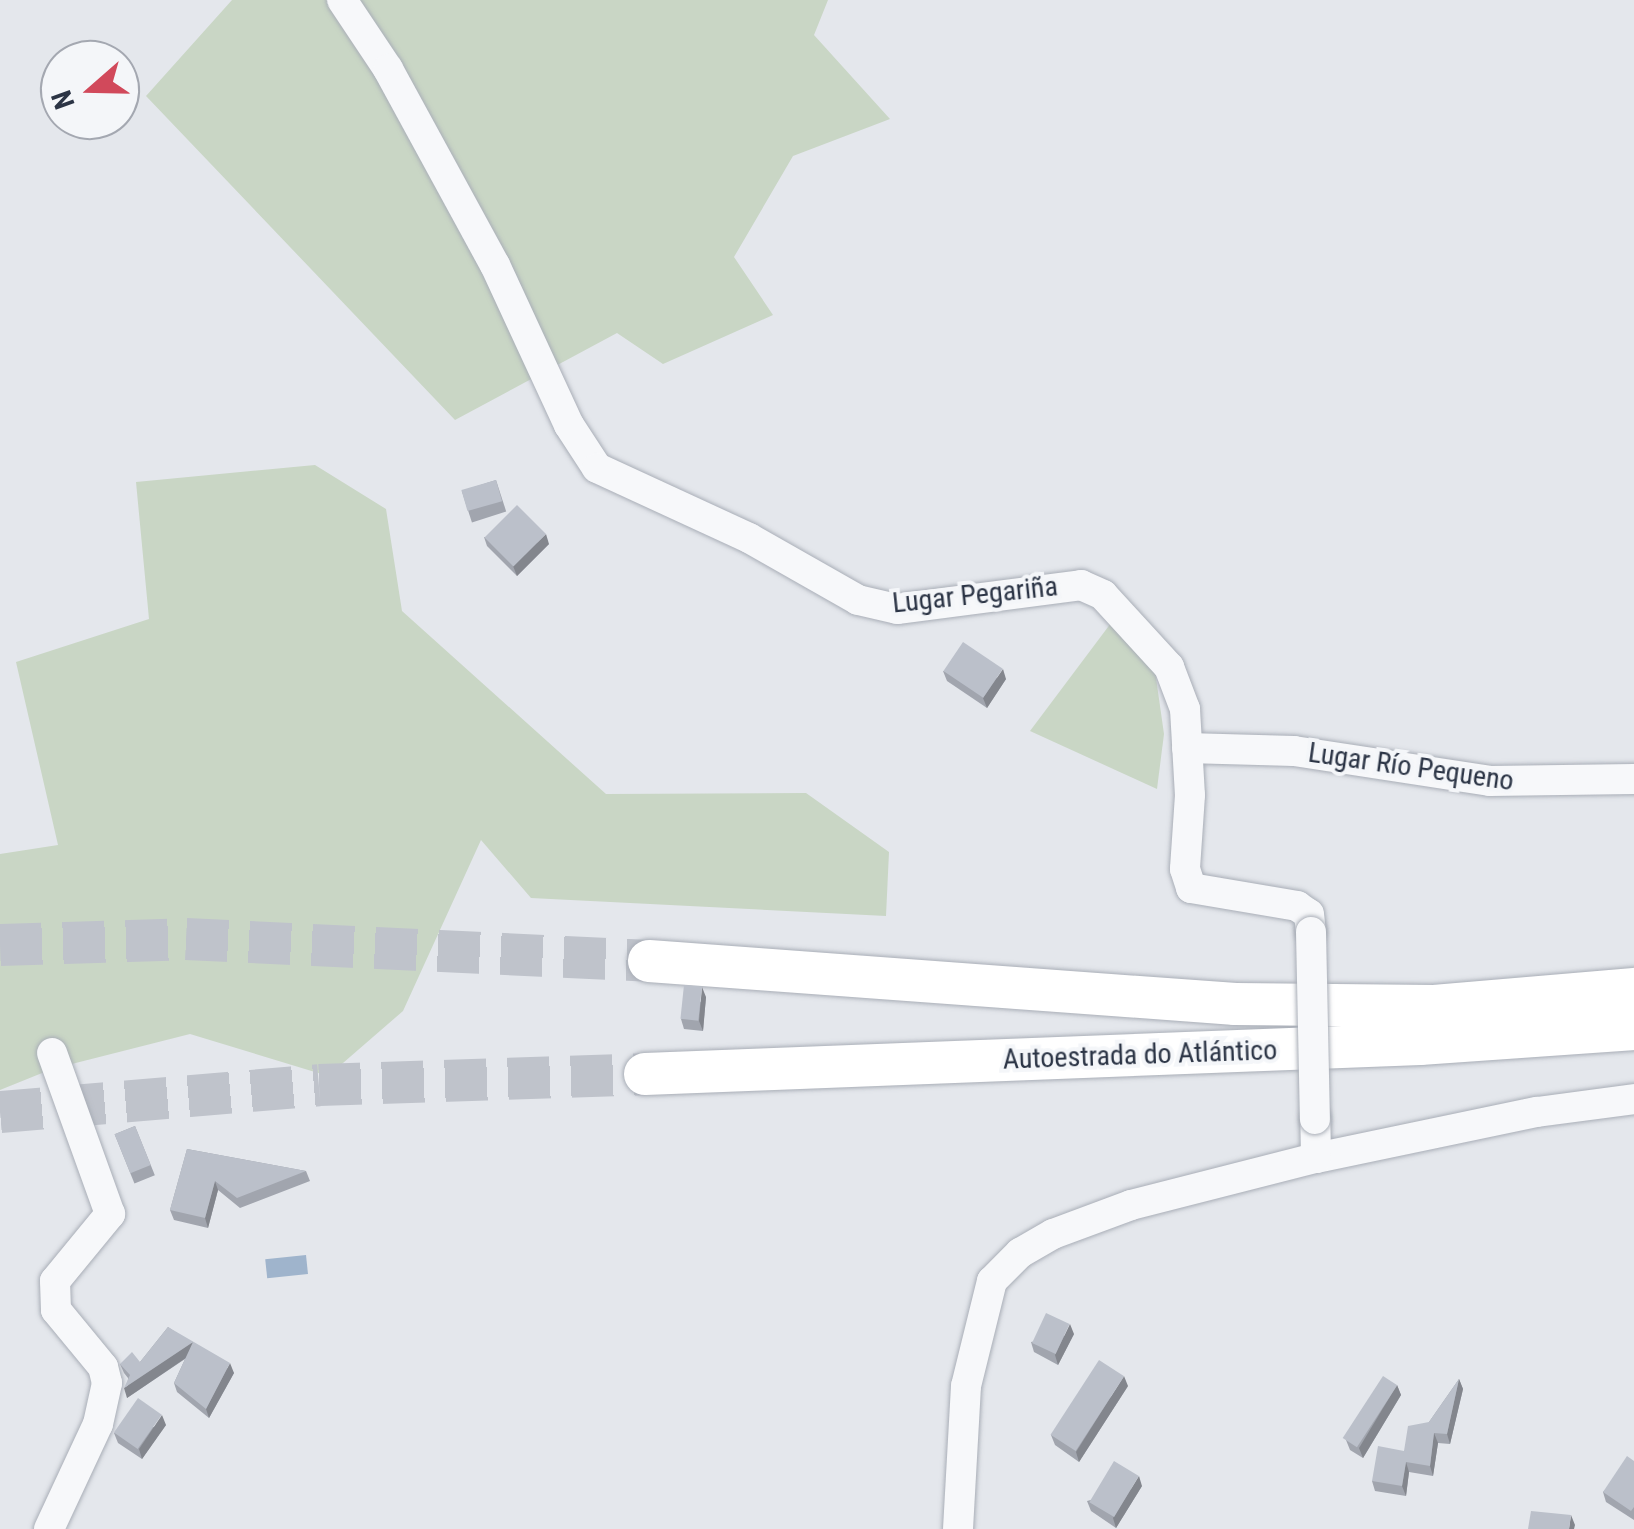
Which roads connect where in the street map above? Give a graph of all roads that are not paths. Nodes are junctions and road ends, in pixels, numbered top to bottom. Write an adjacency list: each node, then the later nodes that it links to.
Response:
1 (342, 0): 2 (street, Lugar Pegariña)
2 (1187, 748): 3 (street, Lugar Río Pequeno); 10 (street, Lugar Pegariña, bridge)
3 (1634, 779)
4 (649, 961): 5 (highway, Autoestrada do Atlántico)
5 (1634, 990)
6 (1634, 1029): 8 (highway, Autoestrada do Atlántico)
7 (52, 1052): 11 (street)
8 (645, 1074)
9 (1634, 1100): 10 (street)
10 (1316, 1158): 12 (street)
11 (49, 1529)
12 (958, 1529)

